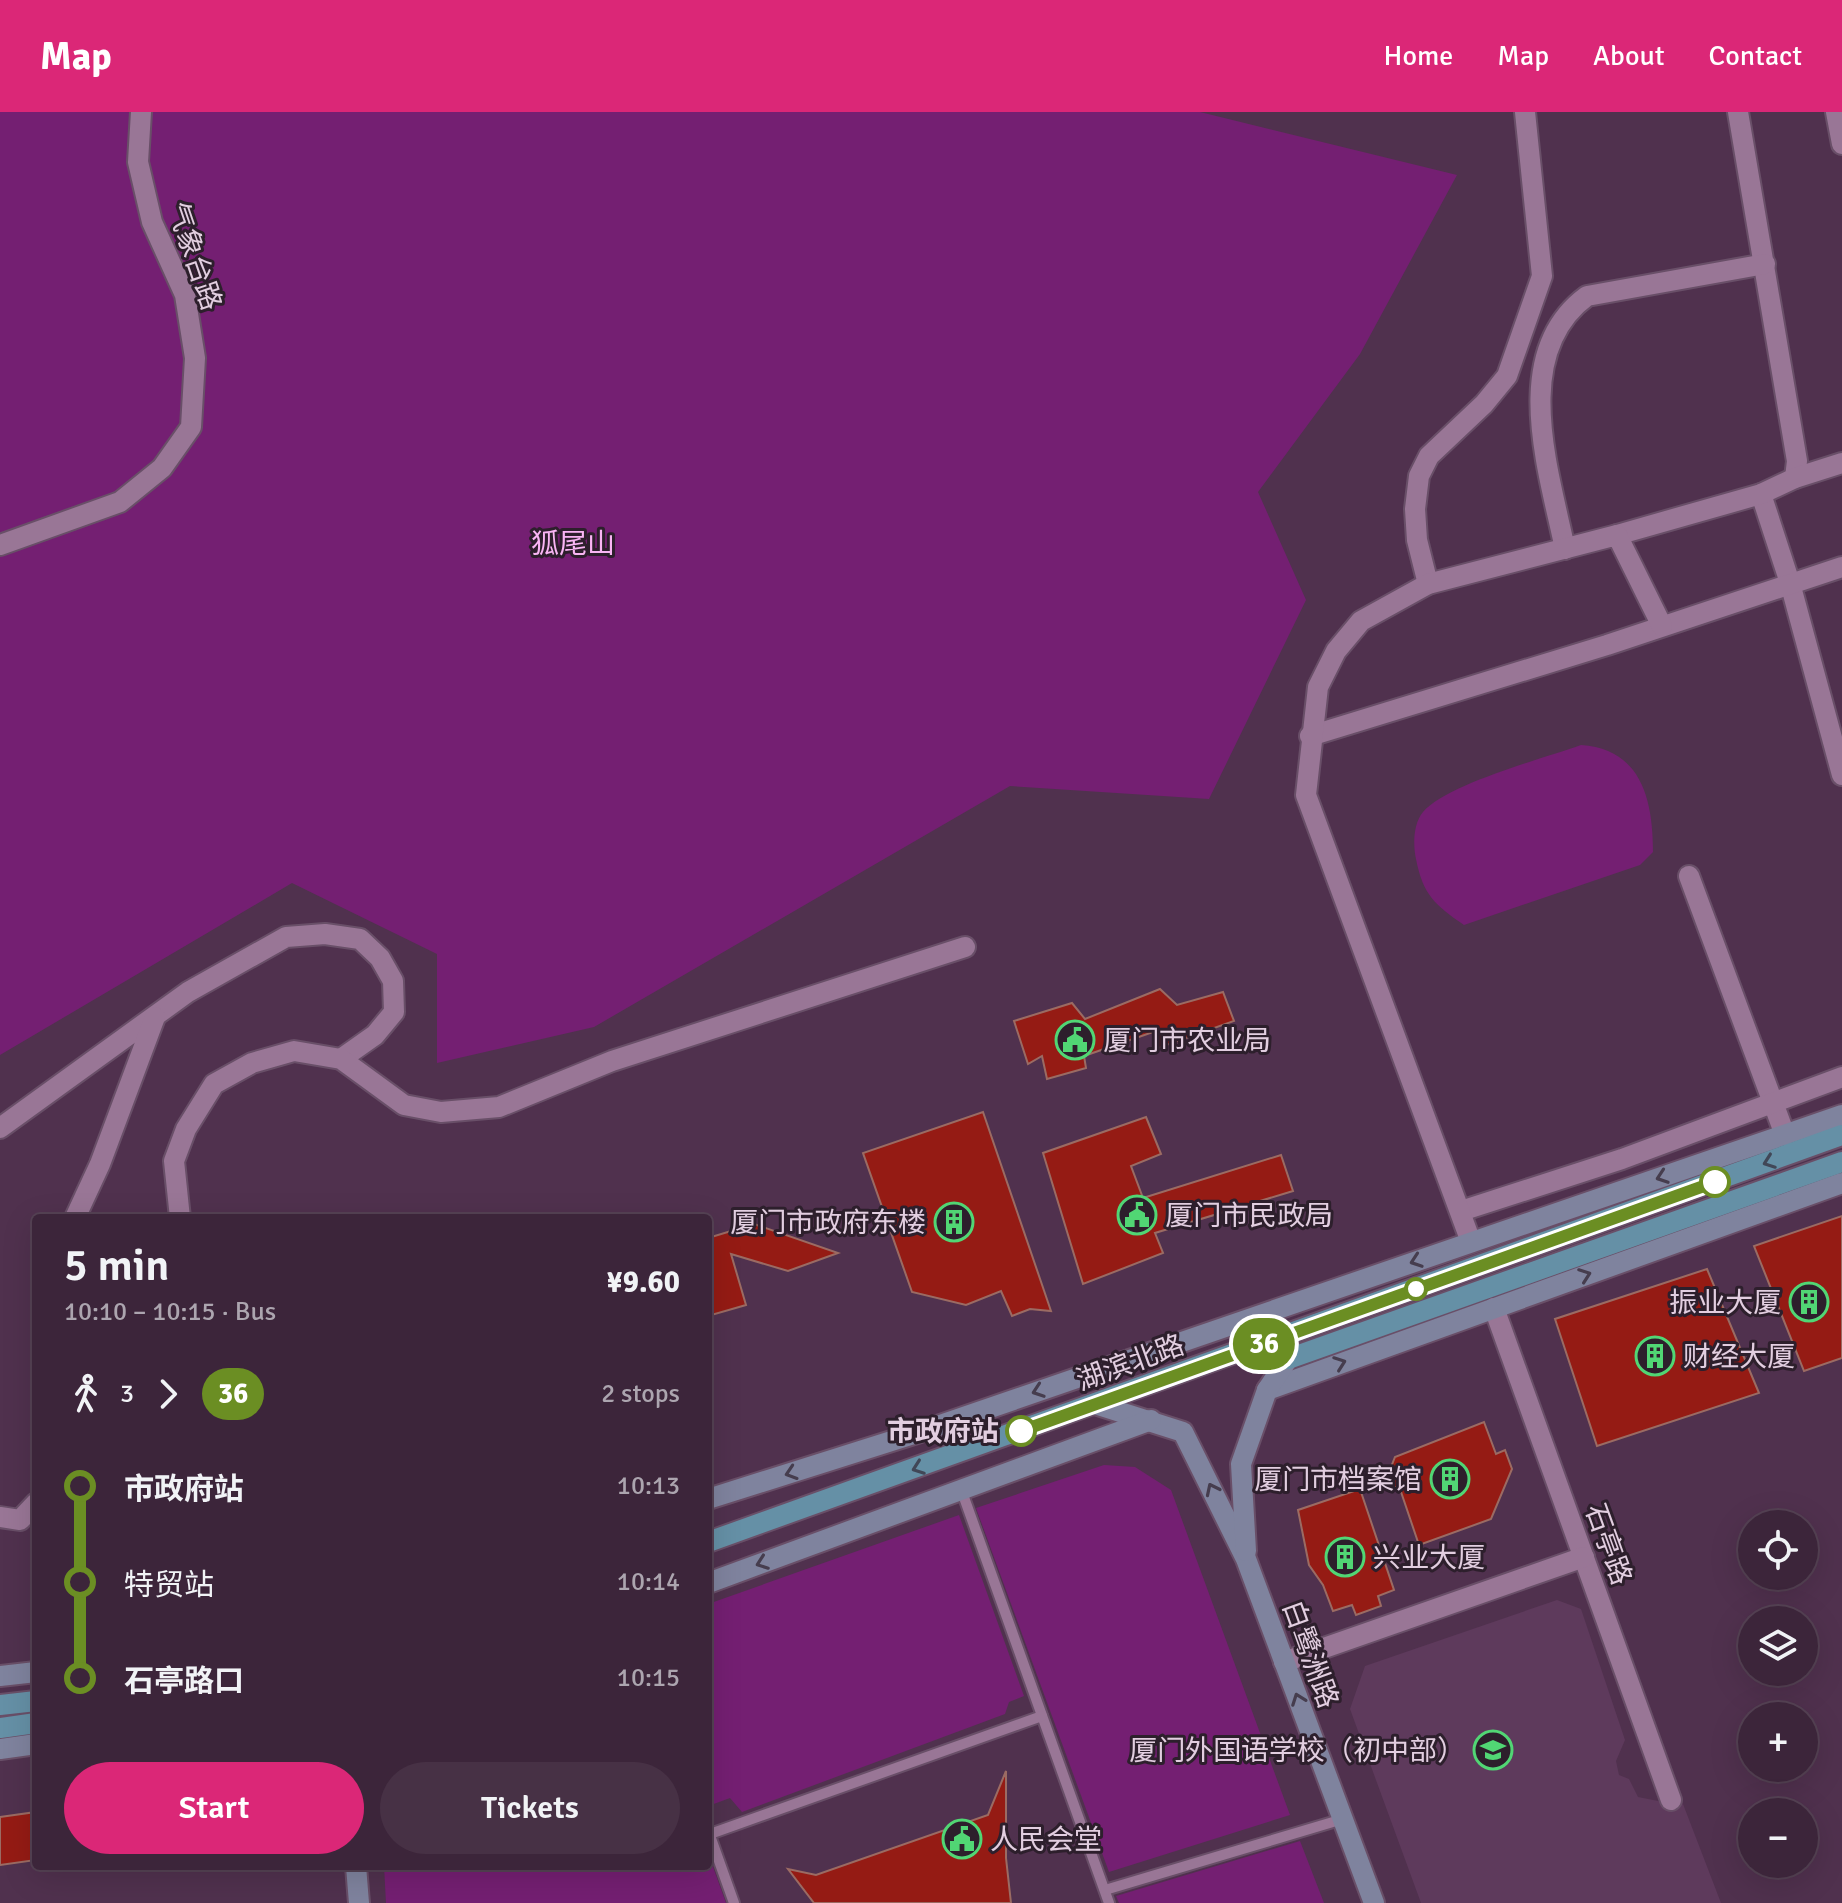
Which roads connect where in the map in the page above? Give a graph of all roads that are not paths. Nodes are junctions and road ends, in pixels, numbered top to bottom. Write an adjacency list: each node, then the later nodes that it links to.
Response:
1 (141, 112): 11 (street, 气象台路)
2 (1525, 112): 15 (street)
3 (1738, 112): 6 (street)
4 (1836, 112): 5 (street)
5 (1842, 144)
6 (1765, 264): 8 (street); 12 (street)
7 (1842, 463): 8 (street)
8 (1795, 478): 9 (street)
9 (1761, 494): 10 (street); 14 (street)
10 (1617, 535): 12 (street); 16 (street)
11 (0, 545)
12 (1565, 549): 15 (street)
13 (1842, 567): 14 (street)
14 (1790, 583): 16 (street); 18 (street)
15 (1428, 584): 17 (street)
16 (1662, 626): 17 (street)
17 (1310, 736): 31 (street)
18 (1842, 775)
19 (1689, 876): 24 (street)
20 (965, 947): 22 (street)
21 (155, 1017): 22 (street); 26 (street); 32 (street)
22 (341, 1059): 33 (street)
23 (1842, 1077): 24 (street)
24 (1773, 1102): 27 (street); 31 (street)
25 (1842, 1115): 27 (street)
26 (0, 1128)
27 (1785, 1135): 34 (street, one-way to 34)
28 (1842, 1135): 38 (main road, 湖滨北路, one-way to 38)
29 (1842, 1162): 36 (main road)
30 (1842, 1183): 35 (street, one-way to 30)
31 (1461, 1211): 34 (street)
32 (77, 1214)
33 (180, 1214)
34 (1471, 1242): 41 (street, one-way to 41)
35 (1494, 1308): 37 (street, one-way to 35); 45 (street, 石亭路)
36 (1288, 1359): 37 (street, 白鹭洲路)
37 (1267, 1390): 46 (street, 白鹭洲路)
38 (1095, 1404): 39 (street, 白鹭洲路); 44 (main road, 湖滨北路, one-way to 44)
39 (1151, 1420): 40 (street); 46 (street, 白鹭洲路, one-way to 39)
40 (961, 1489): 47 (street, one-way to 47); 53 (lane)
41 (712, 1498)
42 (32, 1507): 43 (street)
43 (0, 1517)
44 (712, 1541)
45 (1584, 1557): 48 (street); 58 (street, 石亭路)
46 (1246, 1559): 48 (street, 白鹭洲路)
47 (712, 1582)
48 (1284, 1662): 59 (street, 白鹭洲路, one-way to 48)
49 (32, 1672): 50 (street)
50 (0, 1676)
51 (32, 1701): 52 (main road)
52 (0, 1705)
53 (1042, 1716): 60 (lane); 63 (lane)
54 (32, 1724): 55 (main road)
55 (0, 1728)
56 (32, 1745): 57 (street)
57 (0, 1749)
58 (1671, 1800)
59 (1343, 1819): 63 (lane); 67 (street, 白鹭洲路)
60 (712, 1831)
61 (712, 1841): 65 (lane)
62 (356, 1870): 64 (street)
63 (1105, 1890): 66 (lane)
64 (359, 1903)
65 (734, 1903)
66 (1109, 1903)
67 (1374, 1903)

